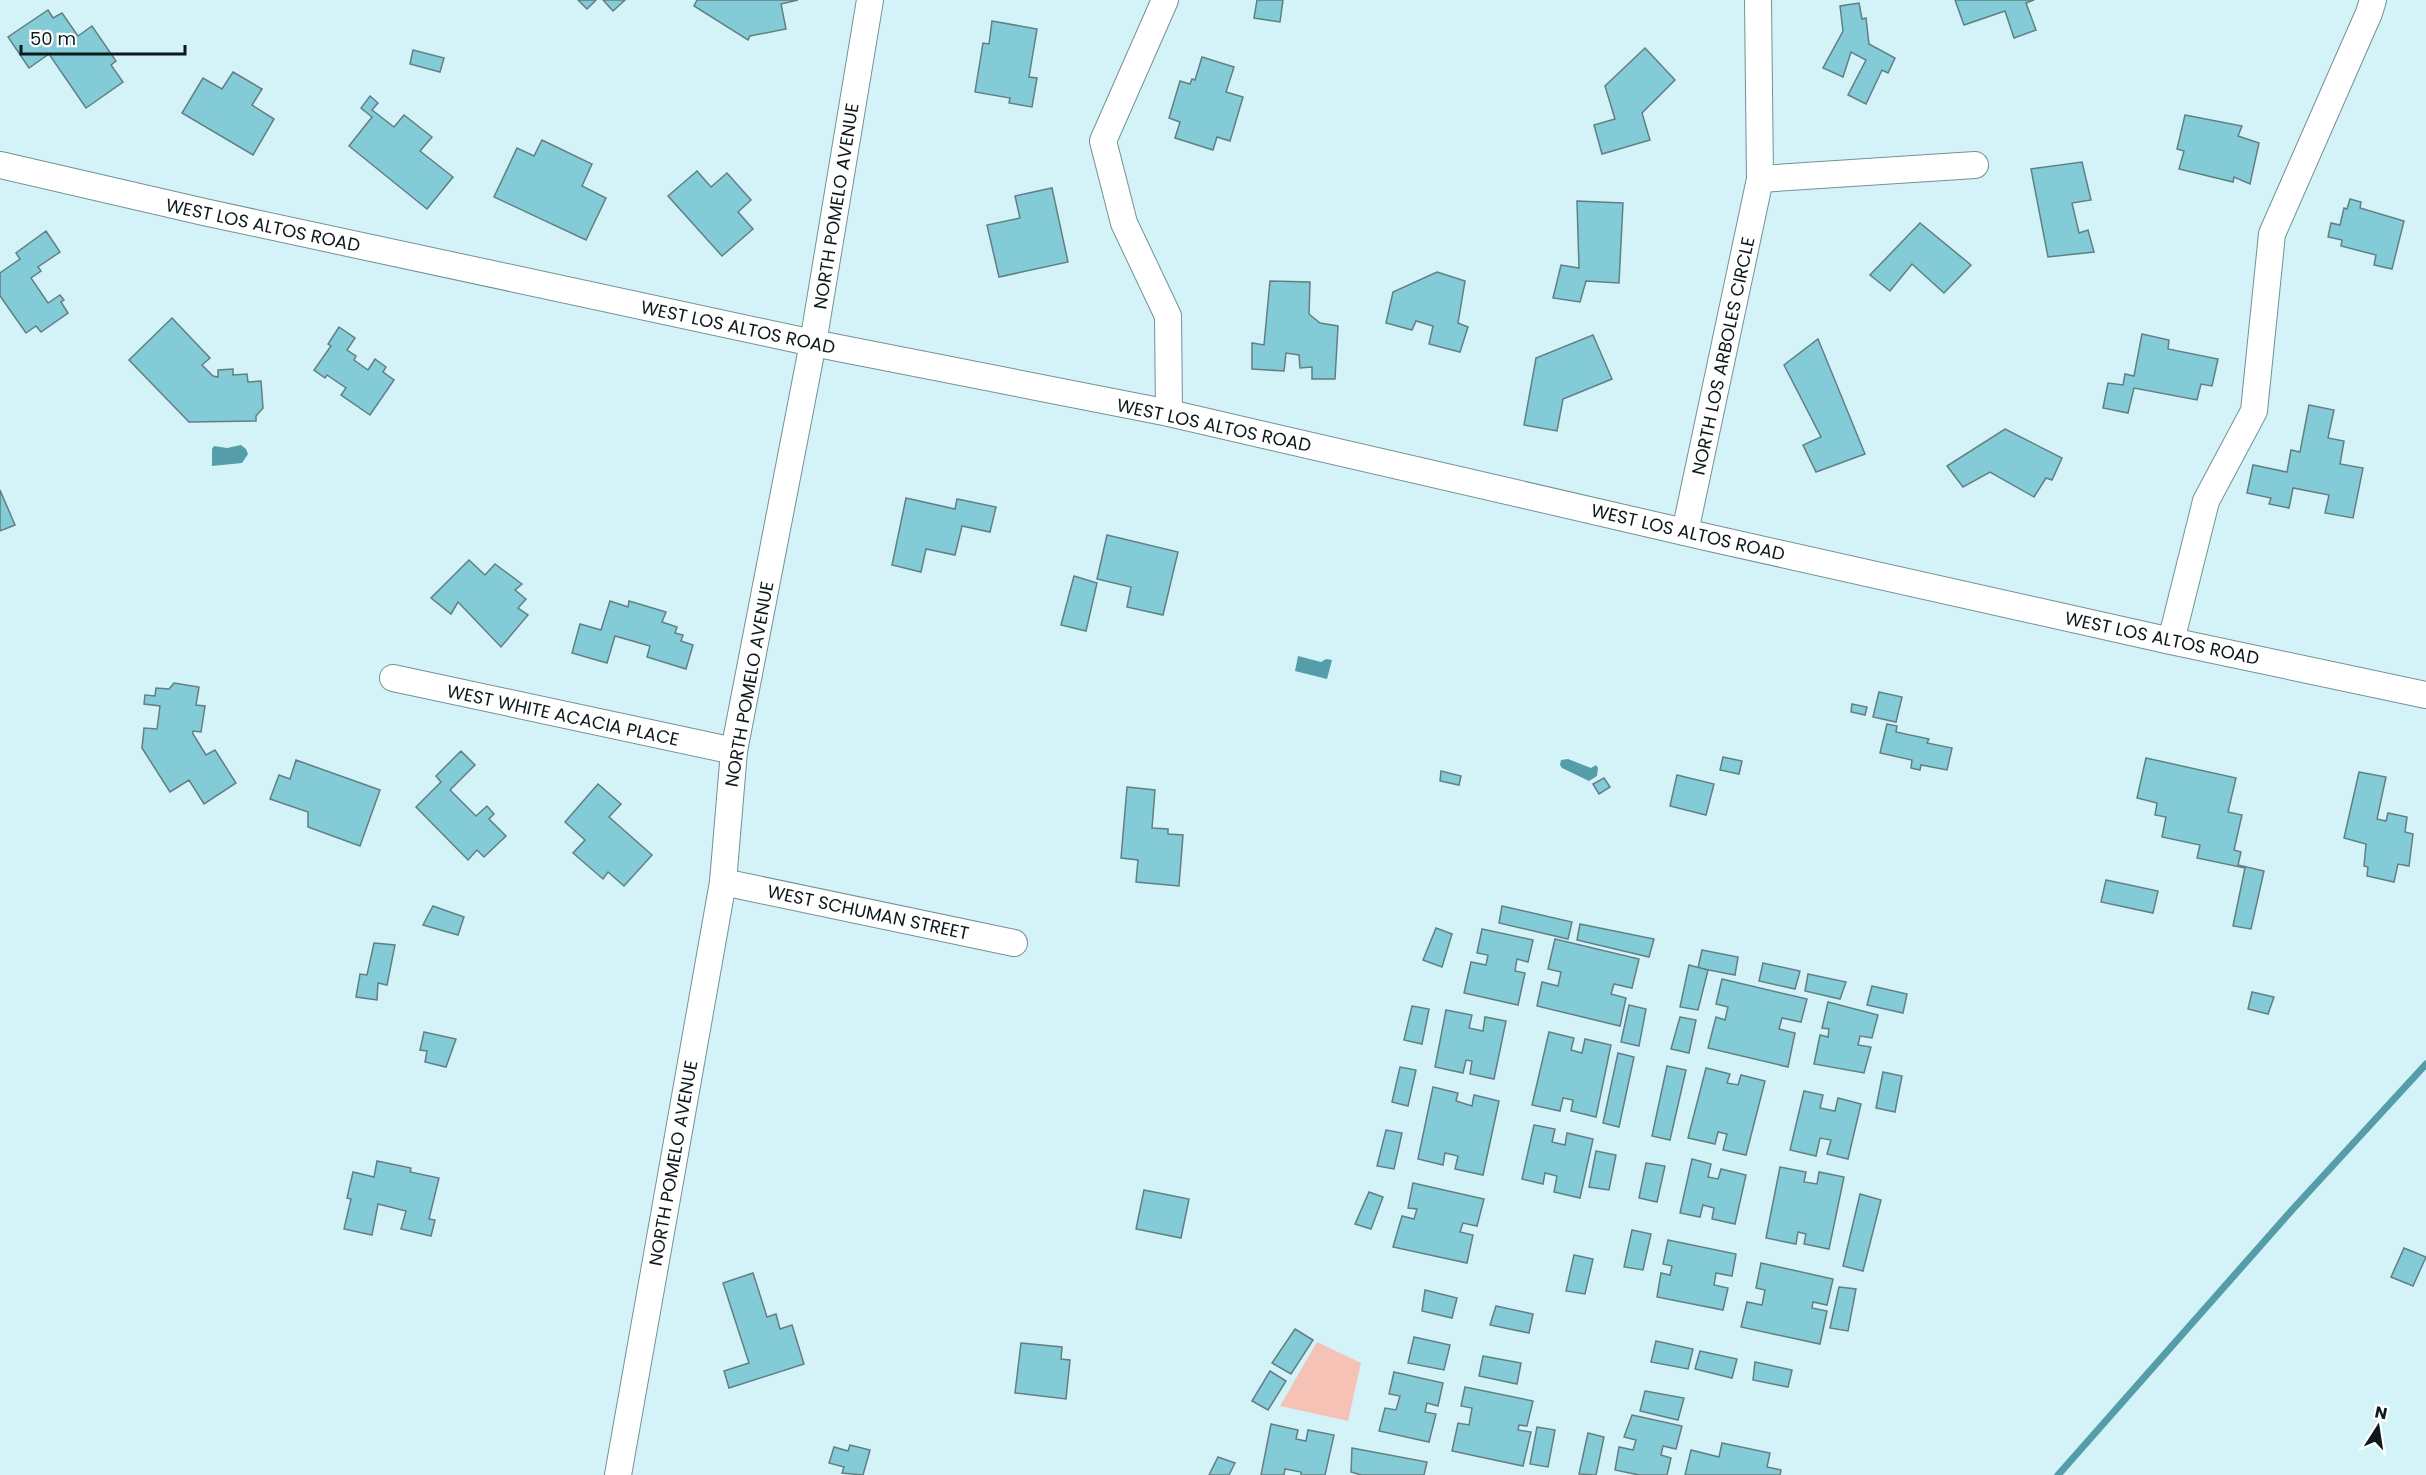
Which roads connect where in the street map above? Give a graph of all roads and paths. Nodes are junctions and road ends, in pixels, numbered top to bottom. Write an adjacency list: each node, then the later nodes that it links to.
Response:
1 (870, 0): 8 (street, NORTH POMELO AVENUE)
2 (1165, 0): 9 (street)
3 (1758, 0): 7 (street, NORTH LOS ARBOLES CIRCLE)
4 (2373, 0): 11 (street)
5 (0, 165): 8 (street, WEST LOS ALTOS ROAD)
6 (1975, 165): 7 (street)
7 (1760, 179): 10 (street, NORTH LOS ARBOLES CIRCLE)
8 (813, 343): 9 (street, WEST LOS ALTOS ROAD); 14 (street, NORTH POMELO AVENUE)
9 (1169, 413): 10 (street, WEST LOS ALTOS ROAD)
10 (1685, 532): 11 (street, WEST LOS ALTOS ROAD)
11 (2171, 641): 13 (street, WEST LOS ALTOS ROAD)
12 (393, 678): 14 (street, WEST WHITE ACACIA PLACE)
13 (2426, 695)
14 (734, 751): 15 (street, NORTH POMELO AVENUE)
15 (723, 882): 16 (street, WEST SCHUMAN STREET); 17 (street, NORTH POMELO AVENUE)
16 (1014, 943)
17 (618, 1475)

